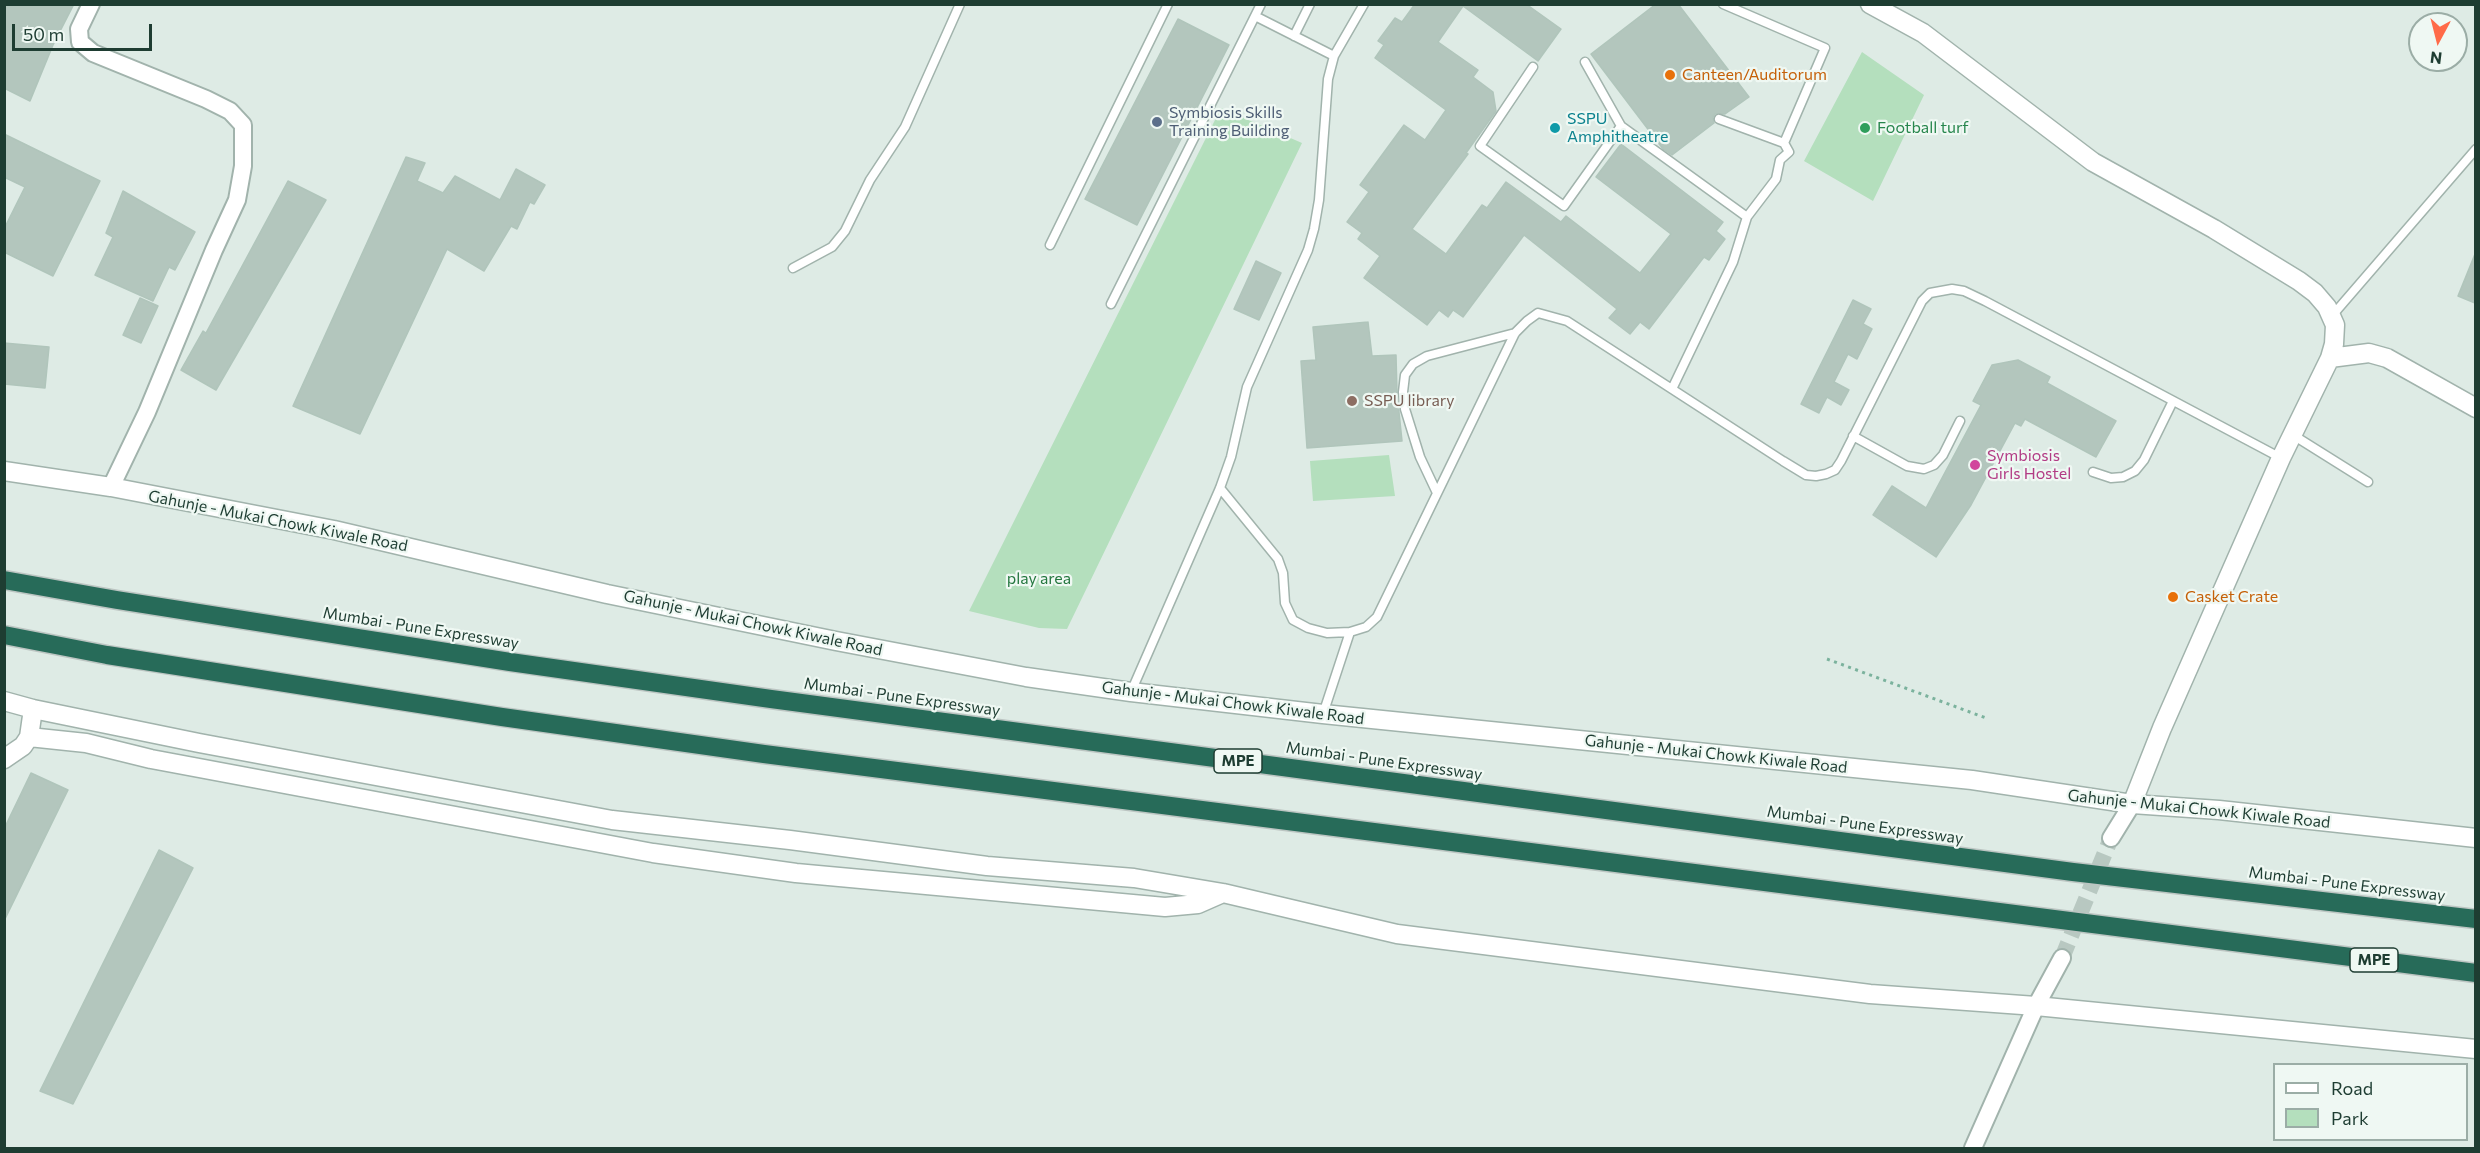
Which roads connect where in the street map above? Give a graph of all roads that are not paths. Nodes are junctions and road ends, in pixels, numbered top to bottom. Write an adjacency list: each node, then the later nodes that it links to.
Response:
1 (91, 4): 35 (street)
2 (960, 4): 20 (lane)
3 (1168, 4): 19 (lane)
4 (1262, 4): 9 (lane)
5 (1310, 4): 10 (lane)
6 (1364, 4): 11 (lane)
7 (1723, 4): 16 (lane)
8 (1870, 4): 22 (street)
9 (1256, 16): 10 (lane); 21 (lane)
10 (1294, 36): 11 (lane)
11 (1334, 56): 36 (lane)
12 (1585, 62): 15 (lane)
13 (1533, 67): 15 (lane)
14 (1719, 118): 16 (lane)
15 (1621, 126): 18 (lane)
16 (1784, 143): 18 (lane)
17 (2475, 149): 22 (lane)
18 (1747, 217): 25 (lane)
19 (1050, 245)
20 (793, 268)
21 (1111, 304)
22 (2331, 316): 24 (street)
23 (1515, 333): 25 (lane); 37 (lane); 37 (lane)
24 (2330, 358): 27 (street); 29 (street)
25 (1672, 389): 30 (lane)
26 (2174, 401): 30 (lane); 31 (lane); 33 (lane)
27 (2475, 408)
28 (1960, 421): 30 (lane)
29 (2292, 434): 31 (street); 34 (lane)
30 (1853, 436)
31 (2281, 458): 47 (street)
32 (4, 471): 35 (street, Gahunje - Mukai Chowk Kiwale Road)
33 (2093, 472)
34 (2368, 482)
35 (111, 487): 41 (street, Gahunje - Mukai Chowk Kiwale Road)
36 (1220, 488): 39 (lane); 41 (lane)
37 (1437, 493): 39 (lane)
38 (4, 580): 51 (highway, Mumbai - Pune Expressway / MPE)
39 (1350, 632): 44 (lane)
40 (4, 635): 53 (highway, MPE)
41 (1131, 692): 44 (street, Gahunje - Mukai Chowk Kiwale Road)
42 (4, 701): 43 (street)
43 (33, 710): 45 (street); 50 (street)
44 (1323, 714): 47 (street, Gahunje - Mukai Chowk Kiwale Road)
45 (29, 737): 46 (street); 50 (street)
46 (4, 759)
47 (2132, 804): 48 (street); 49 (street, Gahunje - Mukai Chowk Kiwale Road)
48 (2112, 838)
49 (2475, 838)
50 (1223, 893): 54 (street)
51 (2475, 919)
52 (2062, 958): 54 (street)
53 (2475, 973)
54 (2036, 1006): 55 (street); 56 (street)
55 (2475, 1049)
56 (1973, 1149)

